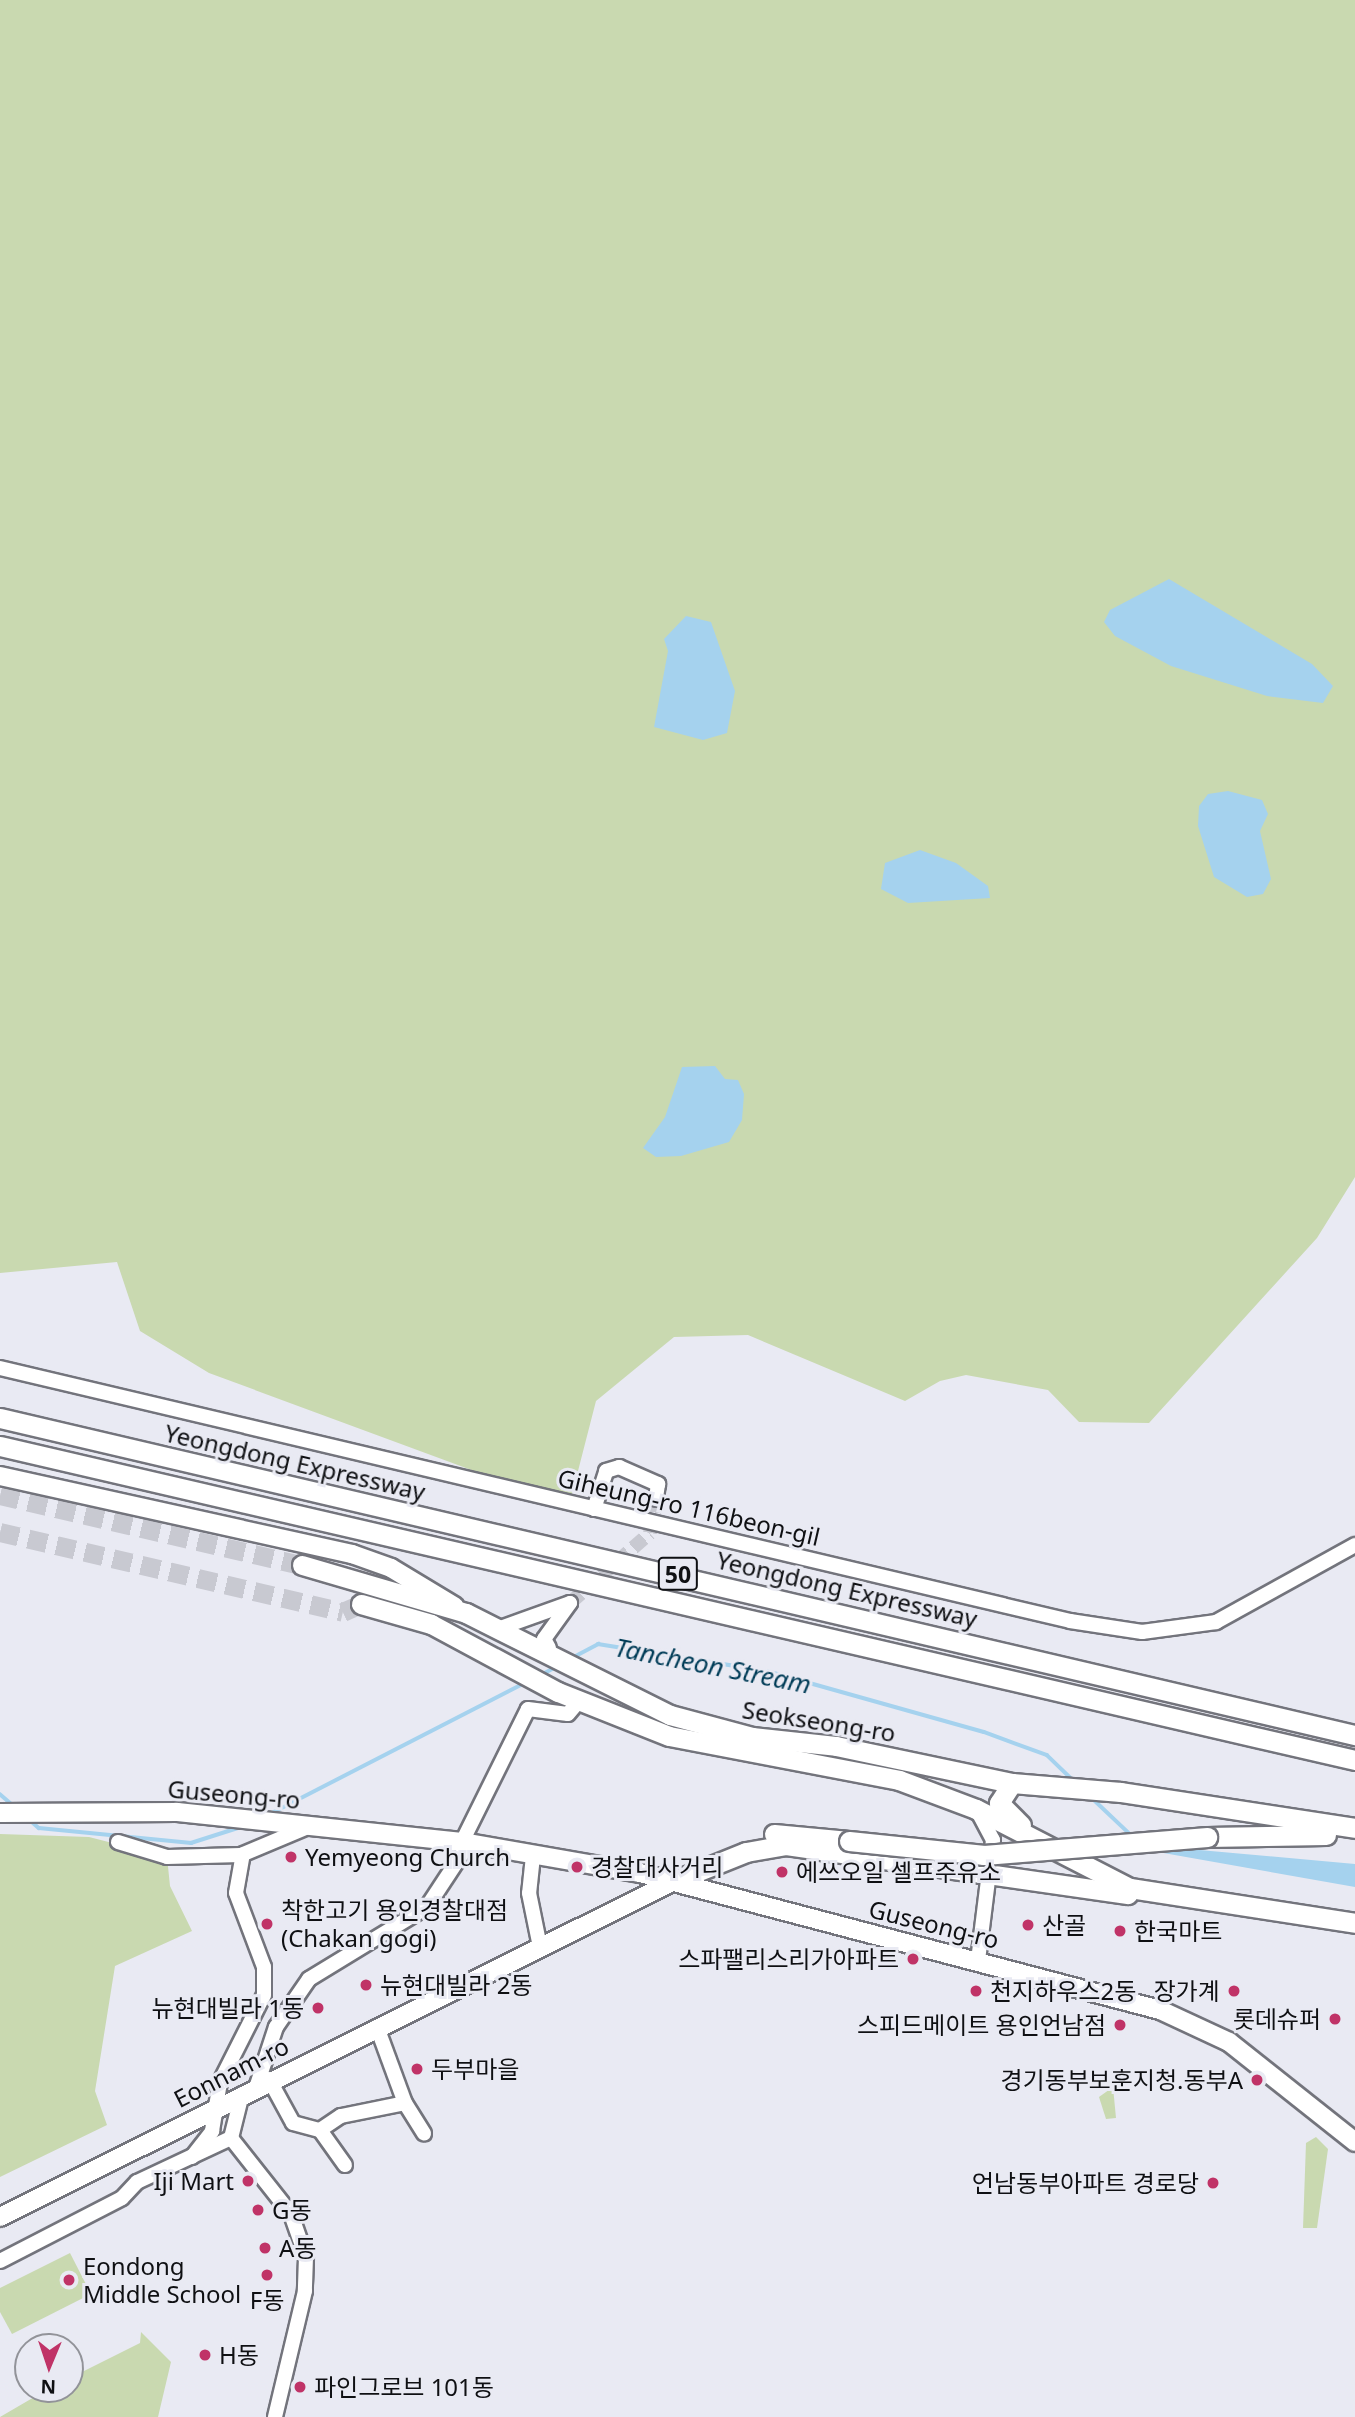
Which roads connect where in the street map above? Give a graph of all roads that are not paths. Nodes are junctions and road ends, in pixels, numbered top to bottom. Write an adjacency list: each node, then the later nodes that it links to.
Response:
1 (0, 1368): 6 (street, Giheung-ro 116beon-gil)
2 (0, 1418): 14 (highway, Yeongdong Expressway / 50)
3 (0, 1446): 15 (highway, Yeongdong Expressway / 50)
4 (0, 1476): 10 (main road)
5 (656, 1499): 6 (street)
6 (594, 1509): 7 (street, Giheung-ro 116beon-gil)
7 (1355, 1545)
8 (302, 1565): 10 (highway, Seokseong-ro)
9 (361, 1604): 13 (highway, Seokseong-ro)
10 (466, 1613): 11 (highway, Seokseong-ro)
11 (509, 1631): 12 (street); 16 (highway, Seokseong-ro)
12 (549, 1648)
13 (579, 1701): 17 (highway, Seokseong-ro); 24 (street)
14 (1355, 1735)
15 (1355, 1760)
16 (1012, 1783): 20 (highway, Seokseong-ro); 23 (highway)
17 (976, 1808): 23 (highway, Seokseong-ro); 27 (street)
18 (0, 1813): 19 (main road, Guseong-ro)
19 (312, 1825): 24 (main road, Guseong-ro); 25 (street)
20 (1355, 1828)
21 (1355, 1838): 28 (highway, bridge)
22 (118, 1842): 25 (street)
23 (1039, 1842): 29 (highway, Seokseong-ro)
24 (465, 1843): 26 (main road, Guseong-ro); 34 (street)
25 (243, 1855): 36 (street)
26 (533, 1856): 28 (main road, Guseong-ro); 31 (street)
27 (992, 1874): 28 (highway); 29 (highway); 32 (street)
28 (674, 1881): 31 (main road, Eonnam-ro); 32 (main road, Guseong-ro)
29 (1160, 1898): 30 (highway, Seokseong-ro)
30 (1355, 1923)
31 (540, 1947): 33 (main road, Eonnam-ro)
32 (978, 1961): 40 (main road, Guseong-ro)
33 (377, 2027): 34 (main road, Eonnam-ro); 35 (street)
34 (256, 2086): 36 (main road, Eonnam-ro); 37 (street); 39 (street)
35 (405, 2103): 37 (street); 38 (street)
36 (217, 2106): 41 (street); 43 (main road, Eonnam-ro)
37 (320, 2130): 42 (street)
38 (424, 2134)
39 (231, 2138): 41 (street); 45 (street)
40 (1355, 2142)
41 (192, 2157): 44 (street)
42 (345, 2165)
43 (0, 2217)
44 (0, 2261)
45 (275, 2417)

